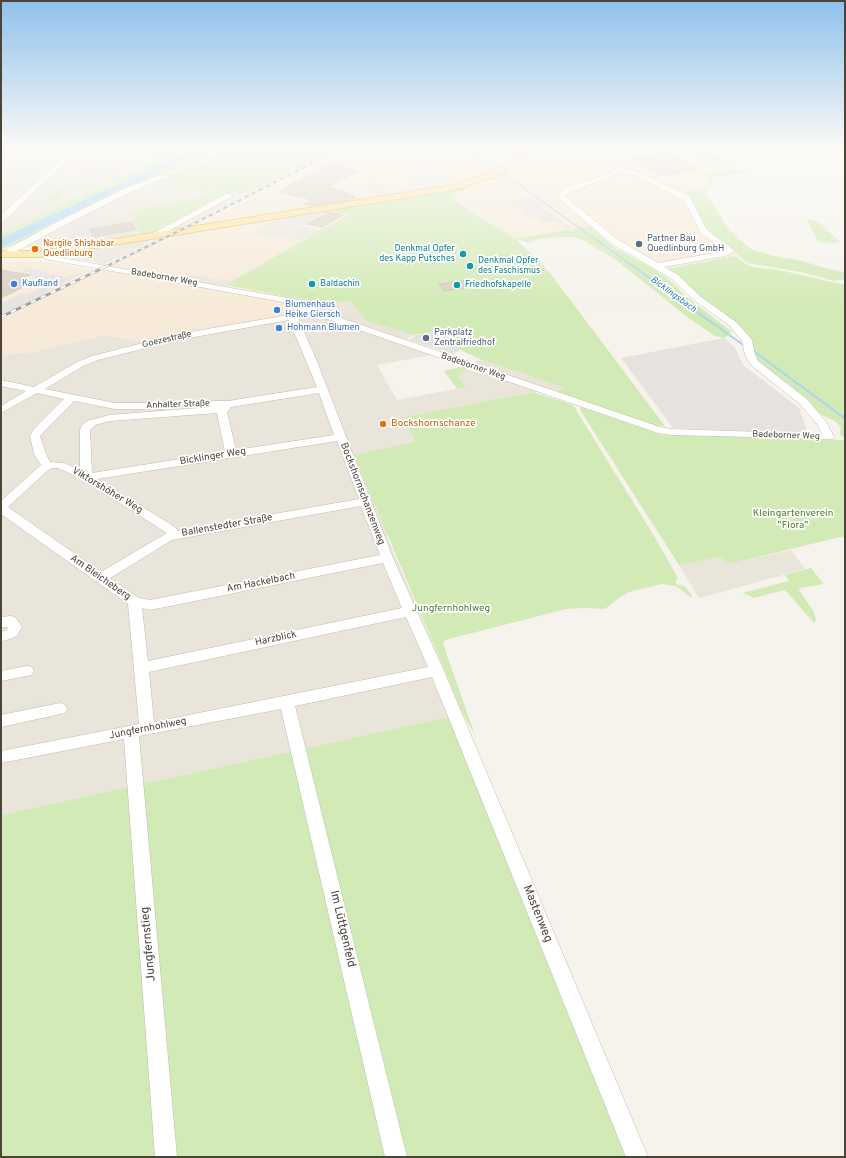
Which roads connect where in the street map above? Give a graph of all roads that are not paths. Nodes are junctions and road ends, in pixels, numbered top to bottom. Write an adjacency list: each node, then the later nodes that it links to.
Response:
1 (19, 202): 7 (street)
2 (104, 202): 10 (street)
3 (217, 202): 8 (street)
4 (360, 202): 8 (main road)
5 (568, 202): 11 (street)
6 (689, 202): 11 (street)
7 (1, 219)
8 (154, 235): 9 (main road)
9 (46, 253): 10 (main road); 12 (street, Badeborner Weg)
10 (3, 256)
11 (657, 266): 12 (street, Badeborner Weg)
12 (306, 308): 13 (street, Goezestraße)
13 (292, 316): 15 (street, Bockshornschanzenweg); 16 (street, Goezestraße)
14 (1, 383): 16 (street, Anhalter Straße)
15 (322, 390): 18 (street, Anhalter Straße); 20 (street, Bockshornschanzenweg)
16 (34, 391): 17 (street, Anhalter Straße); 19 (street, Goezestraße)
17 (72, 397): 18 (street, Anhalter Straße); 22 (street)
18 (225, 406): 21 (street); 23 (street)
19 (1, 410)
20 (340, 437): 21 (street, Bicklinger Weg); 24 (street, Bockshornschanzenweg)
21 (231, 455): 23 (street, Bicklinger Weg)
22 (47, 466): 23 (street, Viktorshöher Weg); 25 (street)
23 (86, 477): 26 (street, Viktorshöher Weg)
24 (364, 502): 26 (street, Ballenstedter Straße); 27 (street, Bockshornschanzenweg)
25 (1, 508): 28 (street, Am Bleicheberg)
26 (175, 536): 28 (street, Ballenstedter Straße)
27 (387, 558): 29 (street, Am Hackelbach); 30 (street, Bockshornschanzenweg)
28 (100, 578): 29 (street, Am Bleicheberg)
29 (134, 602): 33 (street, Am Bleicheberg)
30 (411, 611): 33 (street, Harzblick); 34 (street, Bockshornschanzenweg)
31 (1, 622): 32 (street)
32 (1, 638)
33 (141, 668): 40 (street, Am Bleicheberg)
34 (437, 670): 37 (street, Jungfernhohlweg); 44 (street, Mastenweg)
35 (27, 671): 36 (street)
36 (1, 676)
37 (287, 702): 40 (street, Jungfernhohlweg); 43 (street, Im Lüttgenfeld)
38 (60, 709): 39 (street)
39 (1, 721)
40 (139, 730): 41 (street, Jungfernhohlweg); 42 (street, Jungfernstieg)
41 (1, 757)
42 (166, 1157)
43 (396, 1157)
44 (637, 1157)

